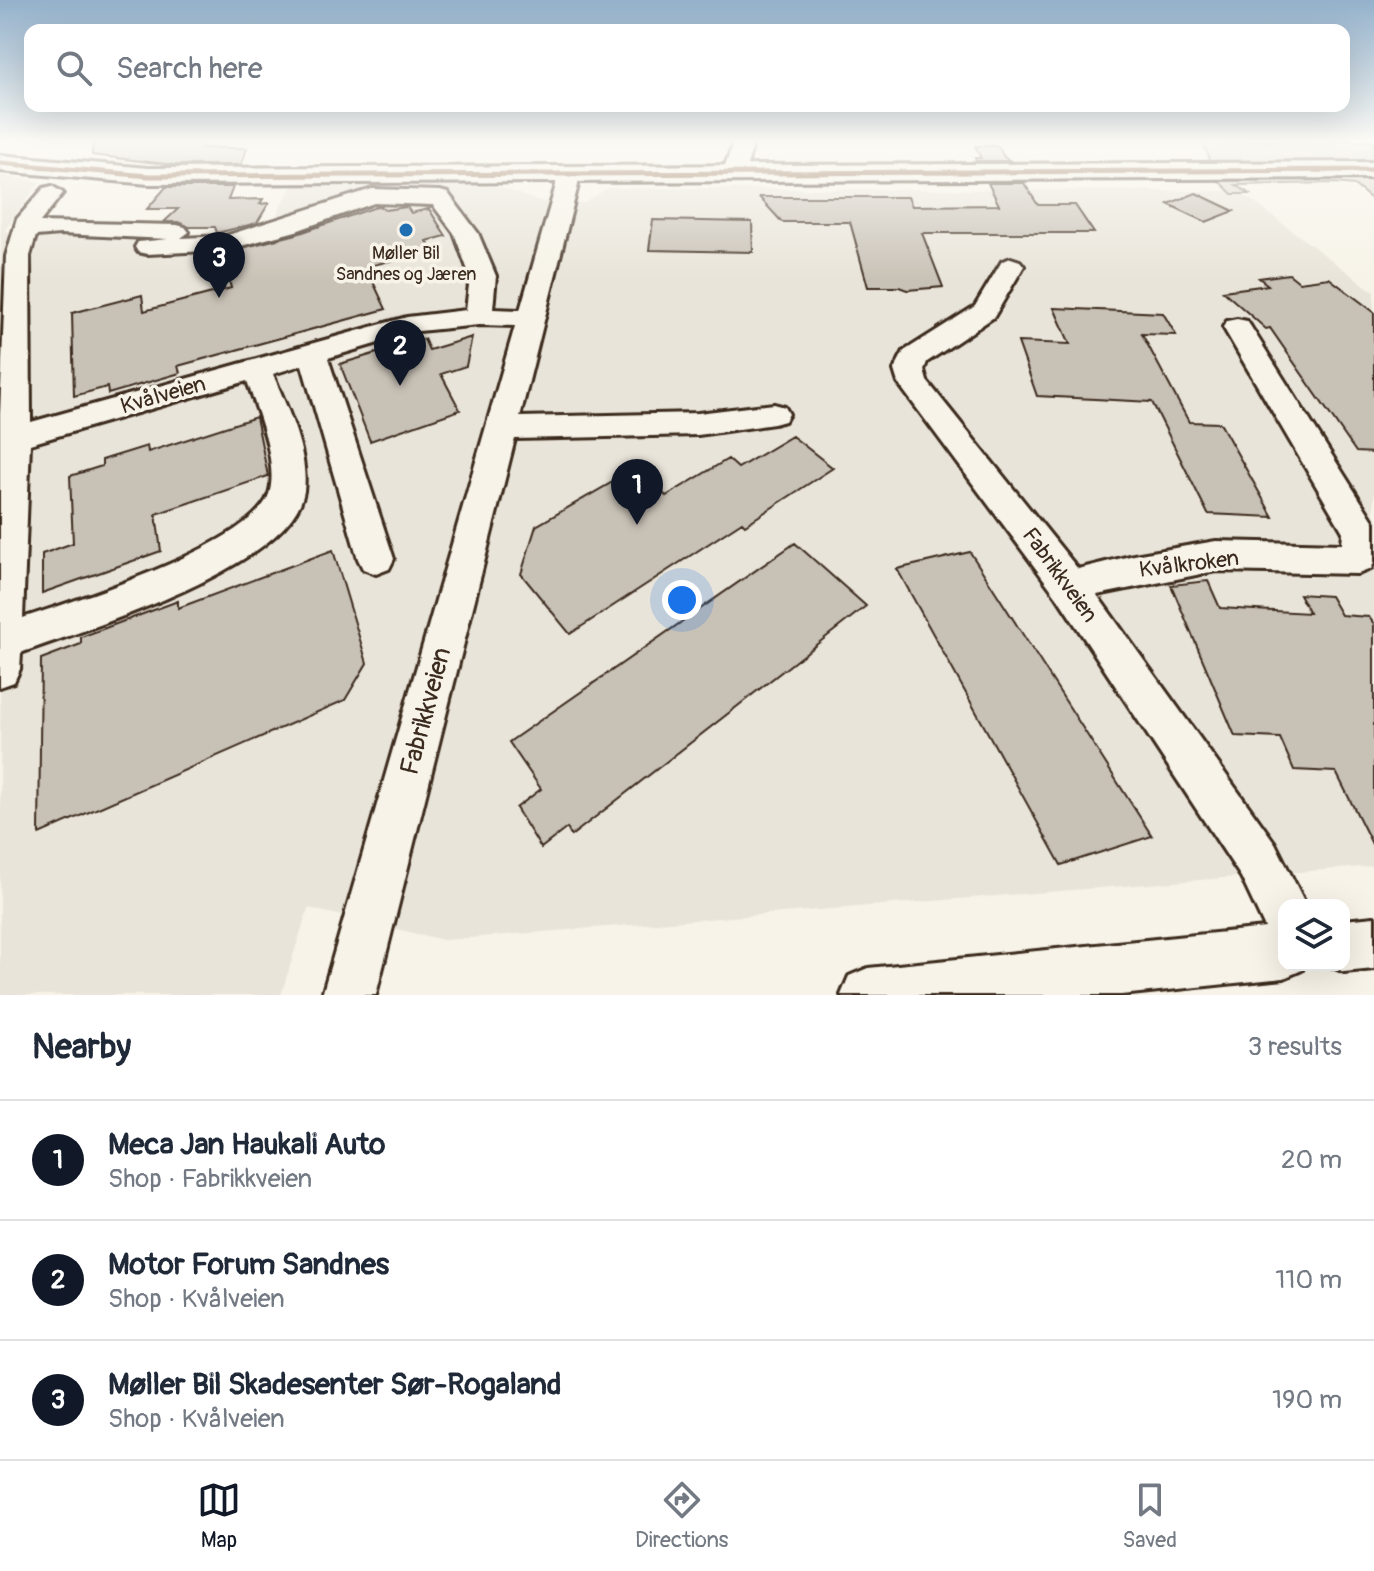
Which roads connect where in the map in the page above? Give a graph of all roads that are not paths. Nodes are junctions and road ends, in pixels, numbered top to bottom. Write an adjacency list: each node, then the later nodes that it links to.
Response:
1 (566, 187): 9 (street, Fabrikkveien)
2 (52, 193): 3 (street)
3 (26, 230): 4 (street); 6 (street)
4 (194, 233)
5 (147, 247): 8 (street)
6 (9, 258): 15 (street)
7 (1011, 266): 18 (street, Fabrikkveien)
8 (479, 317): 9 (street, Kvålveien); 11 (street, Kvålveien)
9 (533, 318): 14 (street, Fabrikkveien)
10 (1237, 327): 17 (street, Kvålkroken)
11 (312, 352): 12 (street, Kvålveien); 16 (street)
12 (257, 369): 15 (street, Kvålveien); 19 (street)
13 (774, 414): 14 (street)
14 (503, 428): 24 (street, Fabrikkveien)
15 (7, 439): 19 (street)
16 (376, 559)
17 (1366, 569): 18 (street, Kvålkroken)
18 (1070, 586): 20 (street, Fabrikkveien)
19 (2, 656)
20 (1278, 901)
21 (1374, 943): 22 (street)
22 (1350, 945)
23 (1278, 953): 25 (street)
24 (349, 995)
25 (868, 995)

